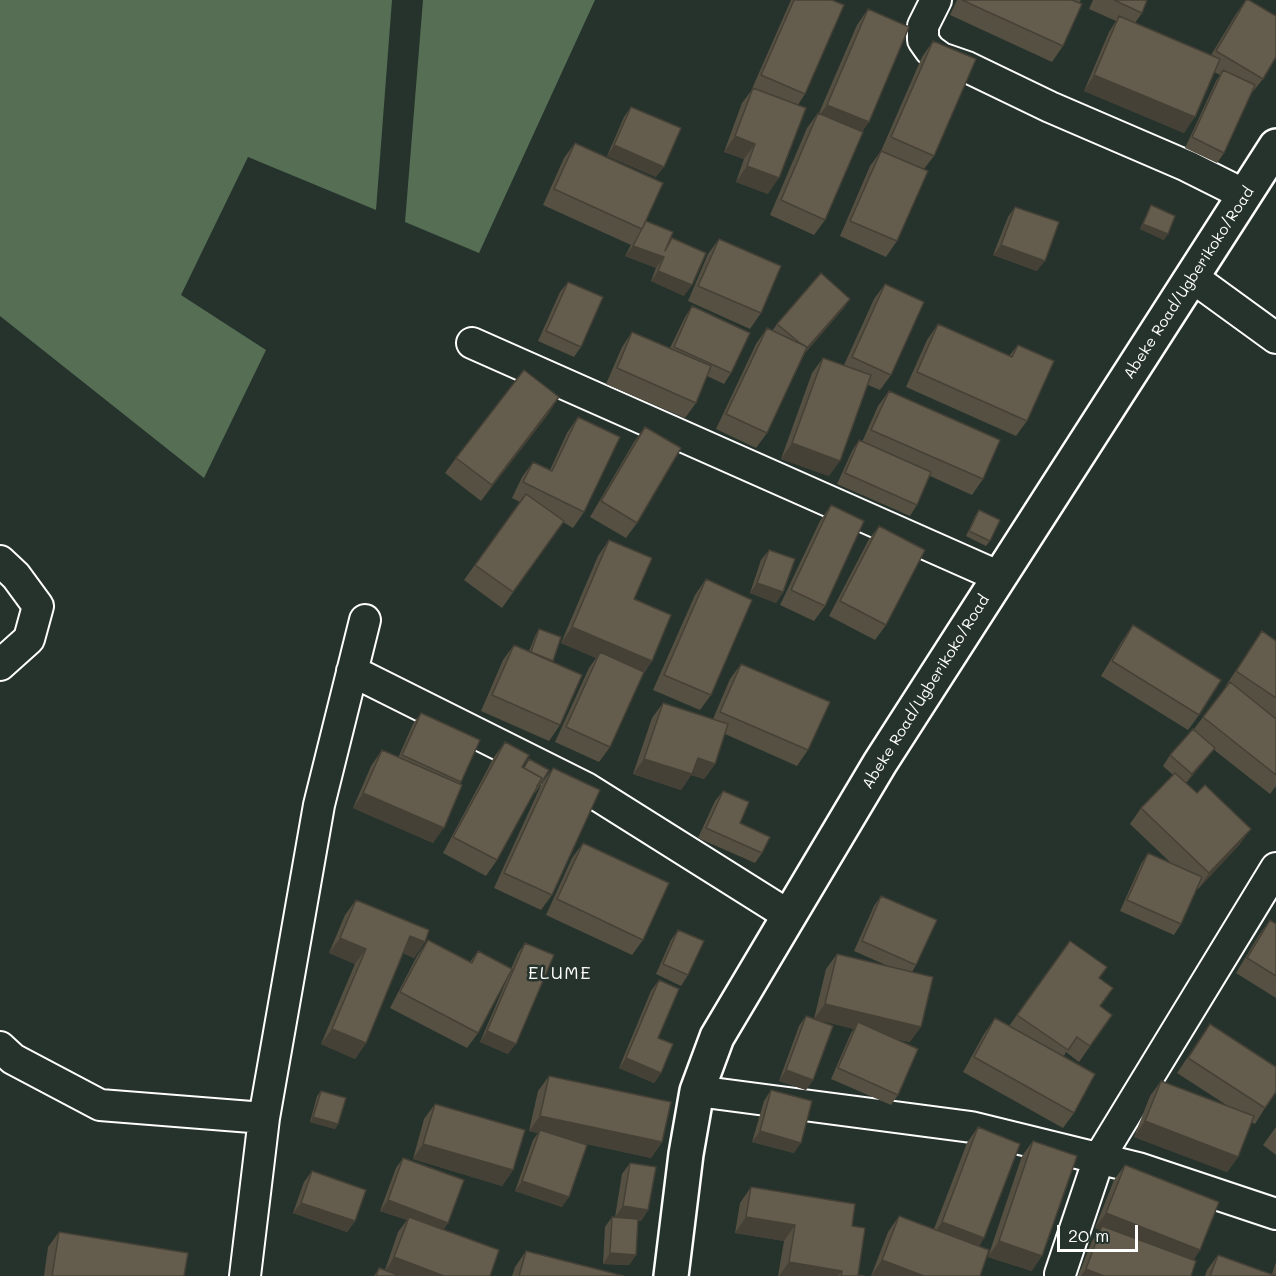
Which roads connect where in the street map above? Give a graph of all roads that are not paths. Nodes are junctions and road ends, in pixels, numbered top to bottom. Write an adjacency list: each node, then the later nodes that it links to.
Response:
1 (936, 0): 3 (street)
2 (1276, 146): 3 (street, Abeke Road/Ugberikoko/Road)
3 (1245, 195): 4 (street, Abeke Road/Ugberikoko/Road)
4 (1192, 277): 5 (street); 8 (street, Abeke Road/Ugberikoko/Road)
5 (1276, 338)
6 (472, 343): 8 (street)
7 (0, 561): 10 (street)
8 (1000, 577): 13 (street, Abeke Road/Ugberikoko/Road)
9 (365, 621): 11 (street)
10 (0, 665)
11 (352, 671): 13 (street); 16 (street)
12 (1276, 868): 17 (street)
13 (788, 915): 15 (street, Abeke Road/Ugberikoko/Road)
14 (0, 1047): 16 (street)
15 (697, 1090): 17 (street); 21 (street, Abeke Road/Ugberikoko/Road)
16 (264, 1118): 20 (street)
17 (1100, 1158): 18 (street); 19 (street)
18 (1276, 1214)
19 (1060, 1274)
20 (245, 1276)
21 (672, 1276)

